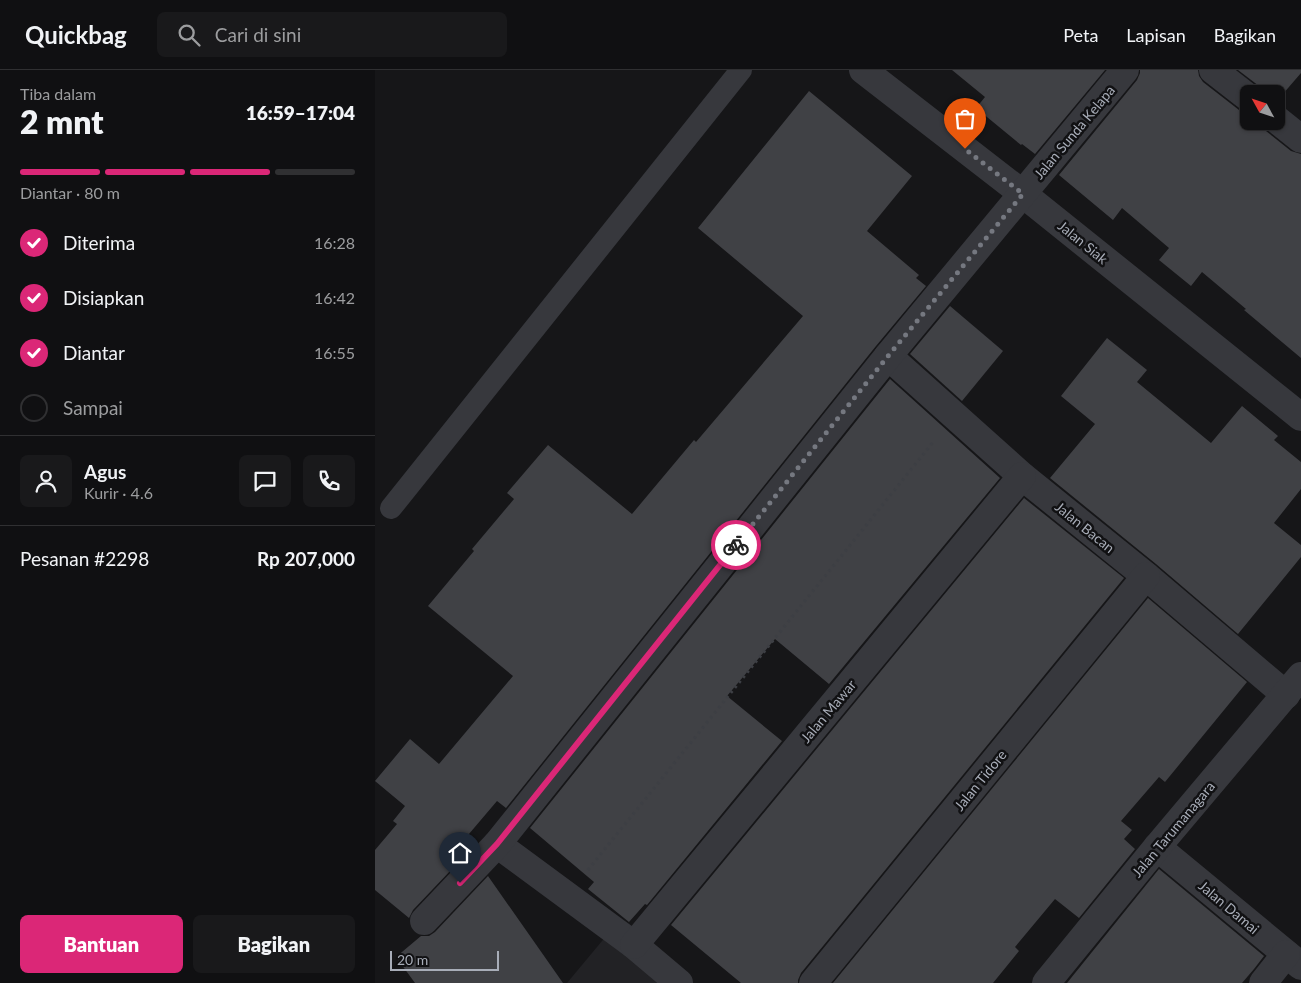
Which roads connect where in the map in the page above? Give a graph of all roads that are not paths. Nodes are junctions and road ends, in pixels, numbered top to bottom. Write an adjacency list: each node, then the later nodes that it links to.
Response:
1 (741, 70): 10 (lane)
2 (863, 70): 6 (street, Jalan Siak)
3 (1125, 70): 6 (street, Jalan Sunda Kelapa)
4 (1213, 70): 5 (street)
5 (1240, 91)
6 (1023, 194): 7 (street, Jalan Sunda Kelapa); 8 (street, Jalan Siak)
7 (888, 356): 9 (street, Jalan Bacan); 13 (street, Jalan Sunda Kelapa)
8 (1301, 416)
9 (1022, 476): 11 (street, Jalan Bacan); 16 (street, Jalan Mawar)
10 (391, 508)
11 (1146, 576): 12 (street, Jalan Bacan); 19 (street, Jalan Tidore)
12 (1294, 686): 14 (street, Jalan Tarumanagara)
13 (497, 844): 15 (street, Jalan Sunda Kelapa); 16 (street)
14 (1157, 847): 17 (street, Jalan Damai); 20 (street, Jalan Tarumanagara)
15 (424, 921)
16 (634, 945): 18 (street)
17 (1294, 960): 21 (street)
18 (679, 983)
19 (813, 983)
20 (1046, 983)
21 (1263, 983)

